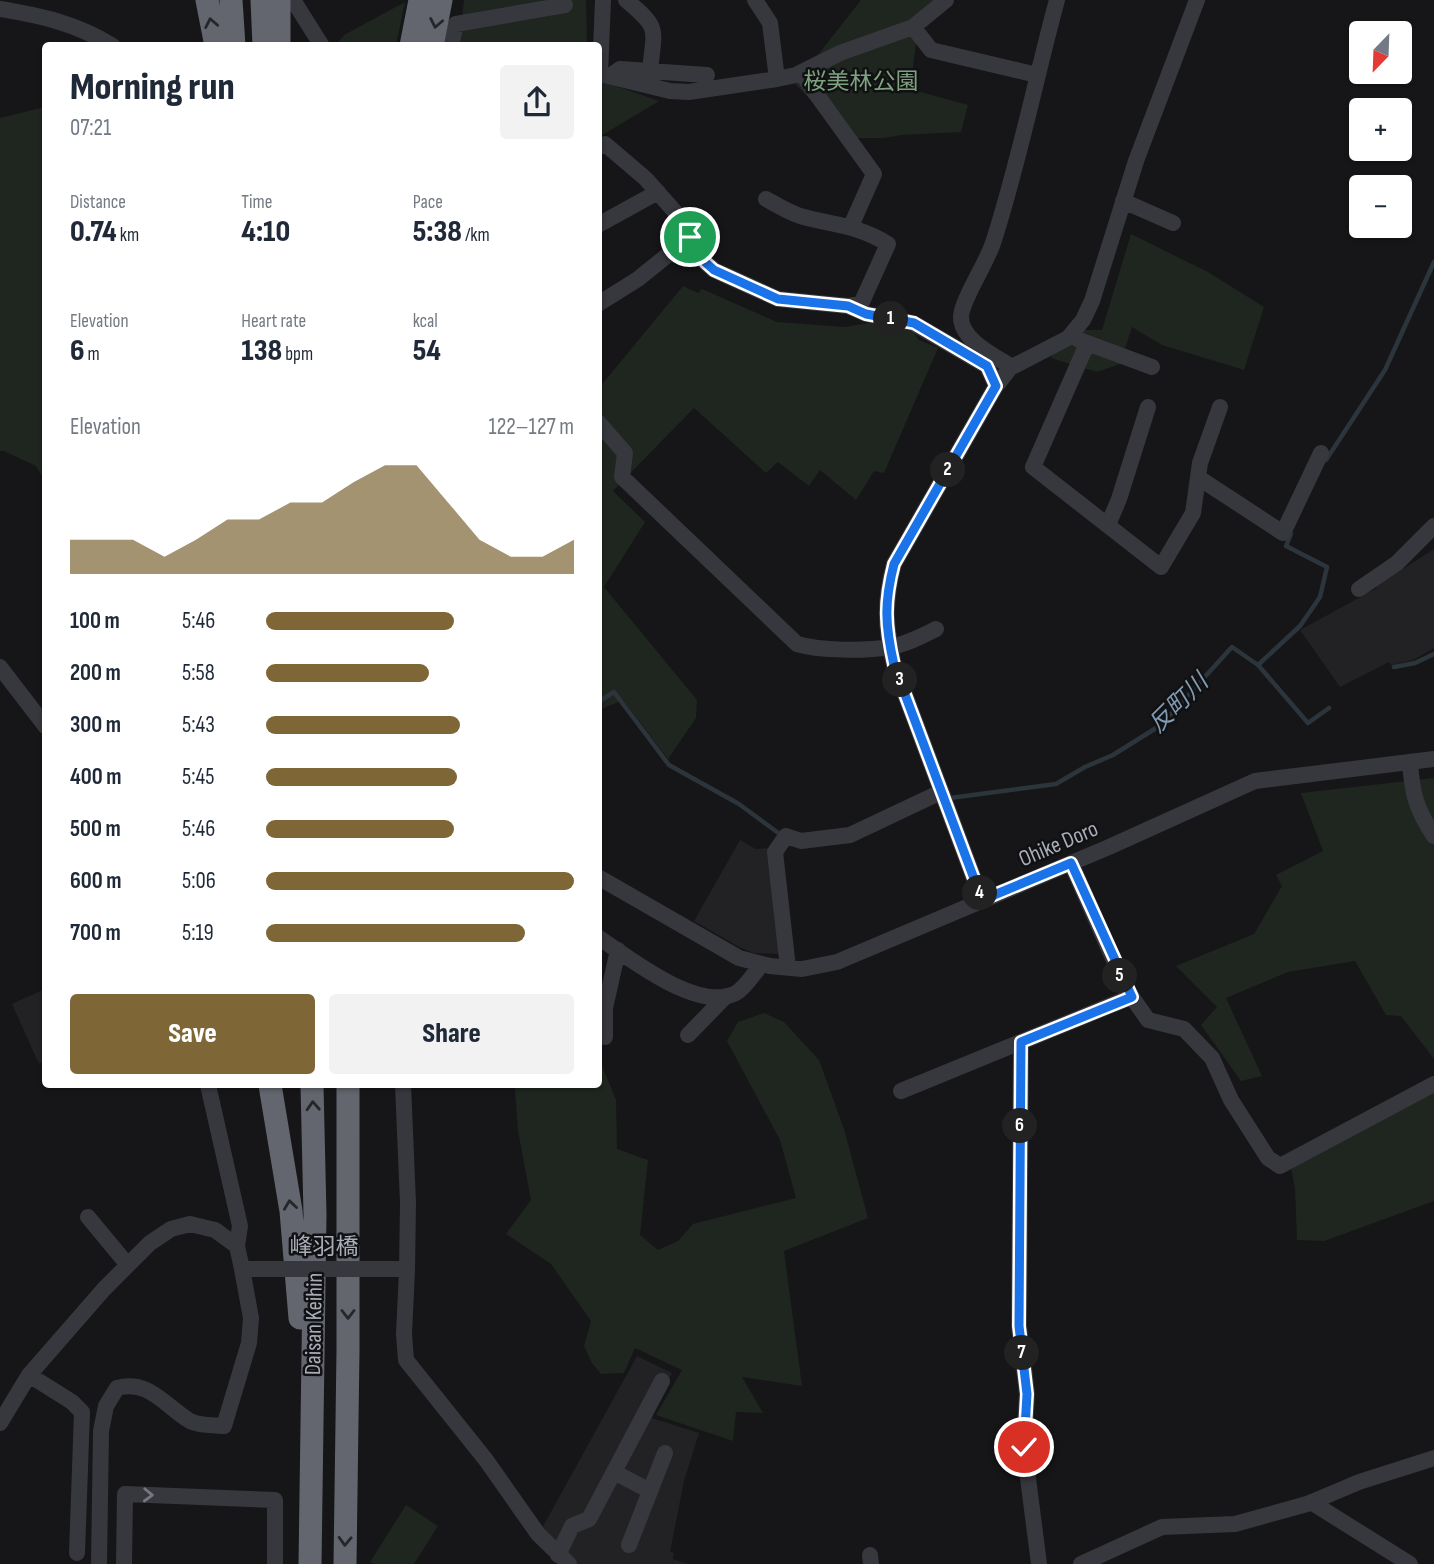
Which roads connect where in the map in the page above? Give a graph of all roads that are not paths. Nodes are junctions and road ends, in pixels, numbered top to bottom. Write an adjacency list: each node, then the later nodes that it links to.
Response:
1 (207, 0): 18 (highway, one-way to 1)
2 (231, 0): 19 (highway)
3 (261, 0): 20 (highway)
4 (279, 0): 21 (highway)
5 (293, 0): 22 (street)
6 (420, 0): 23 (highway)
7 (441, 0): 24 (highway, one-way to 24)
8 (603, 0): 28 (street)
9 (626, 0): 26 (street)
10 (946, 0): 16 (street)
11 (1057, 0): 30 (street)
12 (1197, 0): 35 (street)
13 (762, 3): 31 (street)
14 (565, 5): 25 (street)
15 (6, 6): 17 (street)
16 (913, 27): 27 (street); 30 (street)
17 (106, 42)
18 (215, 42)
19 (234, 42)
20 (264, 42)
21 (279, 42)
22 (319, 42)
23 (412, 42)
24 (433, 42)
25 (452, 42)
26 (650, 71): 28 (street); 29 (street)
27 (801, 73): 31 (street); 38 (street)
28 (603, 75): 31 (street)
29 (707, 75)
30 (1037, 75): 44 (street)
31 (777, 79)
32 (602, 145): 33 (street)
33 (658, 192): 36 (street); 39 (street)
34 (765, 199): 38 (street)
35 (1123, 201): 37 (street); 42 (street)
36 (602, 223)
37 (1173, 223)
38 (851, 226): 41 (street)
39 (690, 237): 40 (street); 41 (street)
40 (602, 302)
41 (848, 306): 46 (street)
42 (1070, 335): 43 (street); 44 (street)
43 (1087, 344): 45 (street); 52 (street)
44 (1012, 367): 46 (street)
45 (1153, 367)
46 (996, 386): 56 (street)
47 (1148, 407): 52 (street)
48 (1220, 407): 51 (street)
49 (602, 427): 56 (street)
50 (1321, 453): 51 (street)
51 (1199, 478): 52 (street)
52 (1108, 525)
53 (1434, 526): 54 (street)
54 (1359, 589)
55 (936, 629): 56 (street)
56 (890, 647): 61 (street)
57 (0, 667): 58 (street)
58 (42, 722)
59 (1434, 759): 60 (street, Ohike Doro)
60 (1410, 762): 62 (street); 63 (street, Ohike Doro)
61 (941, 792): 65 (street); 69 (street)
62 (1434, 835)
63 (1071, 863): 65 (street, Ohike Doro); 71 (street)
64 (602, 879): 68 (street, Ohike Doro)
65 (982, 900): 69 (street, Ohike Doro)
66 (602, 940): 67 (street)
67 (618, 950): 70 (street); 73 (street)
68 (761, 964): 69 (street, Ohike Doro); 70 (street)
69 (788, 968)
70 (726, 996): 72 (street)
71 (1132, 997): 74 (street); 75 (street)
72 (688, 1035)
73 (605, 1037)
74 (1021, 1042): 81 (street); 104 (street)
75 (1434, 1084)
76 (209, 1088): 83 (street)
77 (270, 1088): 92 (highway, one-way to 77)
78 (312, 1088): 92 (highway, Daisan Keihin, one-way to 78)
79 (348, 1088): 103 (highway, Daisan Keihin, one-way to 103)
80 (403, 1088): 86 (street)
81 (901, 1091)
82 (88, 1217): 84 (street)
83 (237, 1246): 84 (street); 85 (street)
84 (127, 1264): 87 (street)
85 (245, 1269): 86 (street, 峰羽橋, bridge); 99 (street)
86 (403, 1269): 98 (street)
87 (29, 1375): 89 (street); 97 (street)
88 (662, 1381): 93 (street)
89 (0, 1423)
90 (665, 1453): 94 (street)
91 (1434, 1458): 95 (street)
92 (311, 1468): 102 (highway, Daisan Keihin)
93 (614, 1472): 94 (street); 98 (street)
94 (650, 1491): 96 (street)
95 (1311, 1502): 105 (street); 106 (street)
96 (629, 1545)
97 (77, 1553)
98 (564, 1559)
99 (99, 1564)
100 (124, 1564): 101 (street, one-way to 101)
101 (275, 1564)
102 (310, 1564)
103 (345, 1564)
104 (1039, 1564)
105 (1081, 1564)
106 (1410, 1564)

